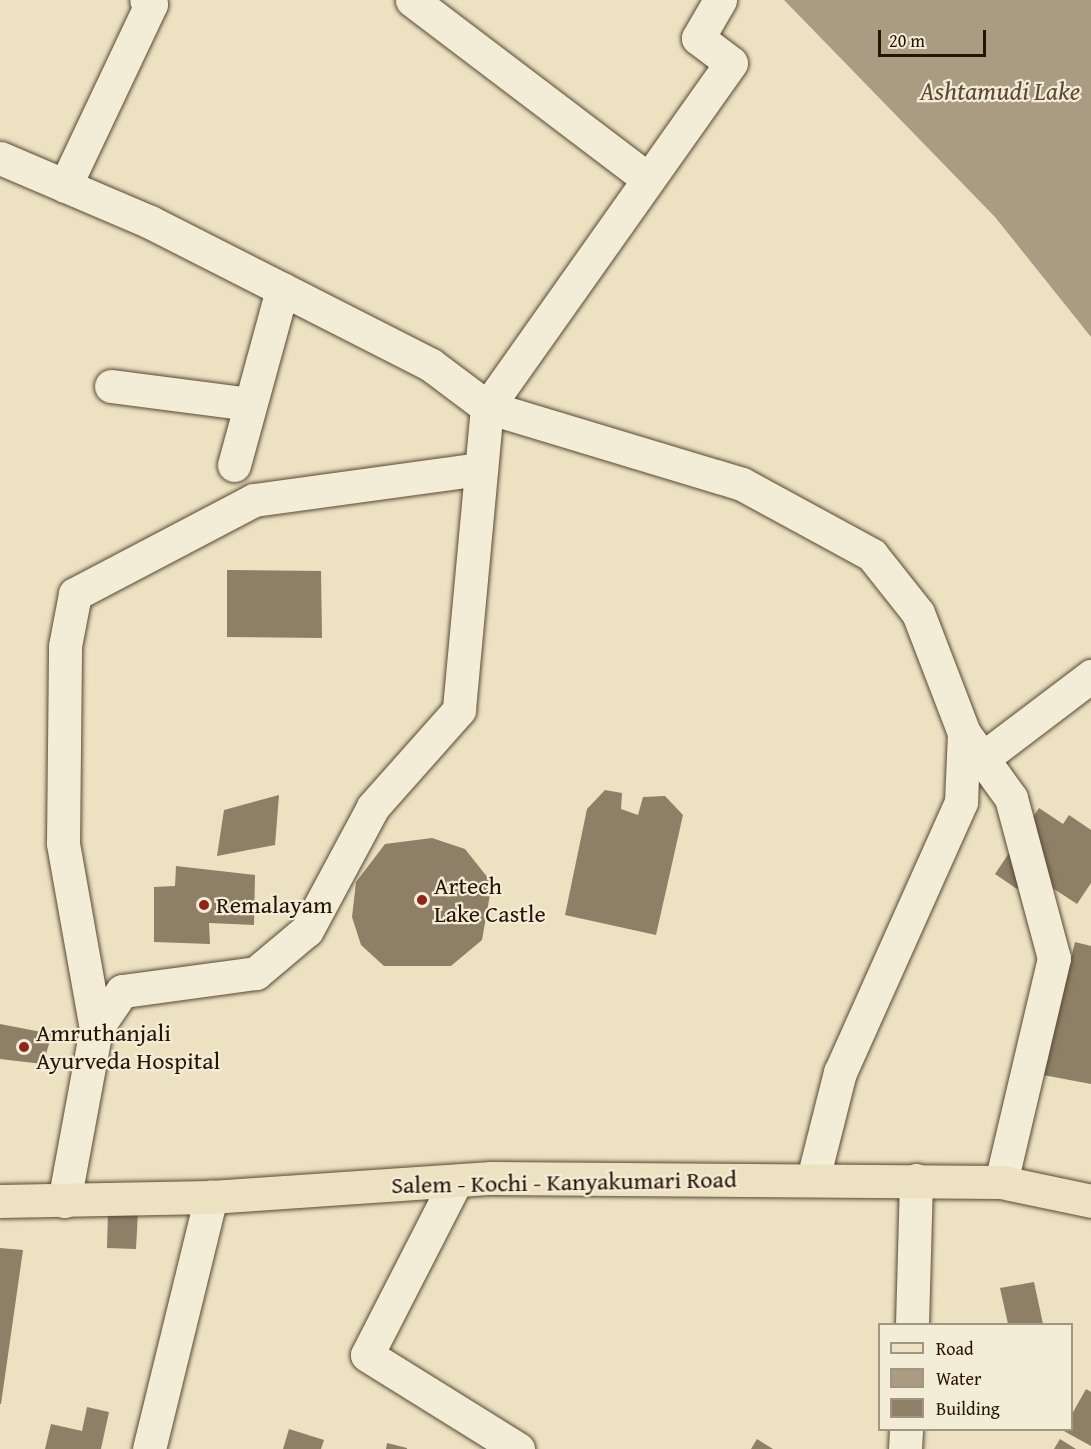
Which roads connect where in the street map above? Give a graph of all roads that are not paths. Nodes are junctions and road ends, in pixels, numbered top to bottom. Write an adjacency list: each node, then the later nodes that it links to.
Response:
1 (146, 0): 6 (street)
2 (412, 0): 5 (street)
3 (720, 0): 5 (street)
4 (0, 158): 6 (street)
5 (648, 179): 10 (street)
6 (65, 186): 7 (street)
7 (282, 289): 9 (street); 10 (street)
8 (111, 386): 9 (street)
9 (250, 404): 11 (street)
10 (487, 407): 12 (street); 14 (street)
11 (234, 465)
12 (481, 469): 15 (street); 15 (street)
13 (1091, 676): 14 (street)
14 (973, 746): 16 (street); 19 (street)
15 (96, 1029): 22 (street)
16 (813, 1179): 17 (main road, Salem - Kochi - Kanyakumari Road); 18 (main road, Salem - Kochi - Kanyakumari Road)
17 (916, 1180): 19 (main road, Salem - Kochi - Kanyakumari Road); 24 (street)
18 (456, 1181): 20 (main road, Salem - Kochi - Kanyakumari Road); 27 (street)
19 (1001, 1182): 23 (main road, Salem - Kochi - Kanyakumari Road)
20 (211, 1197): 22 (main road, Salem - Kochi - Kanyakumari Road); 26 (street)
21 (0, 1201): 22 (main road, Salem - Kochi - Kanyakumari Road)
22 (64, 1201)
23 (1091, 1201)
24 (912, 1323)
25 (906, 1431): 28 (street)
26 (149, 1449)
27 (518, 1449)
28 (905, 1449)

